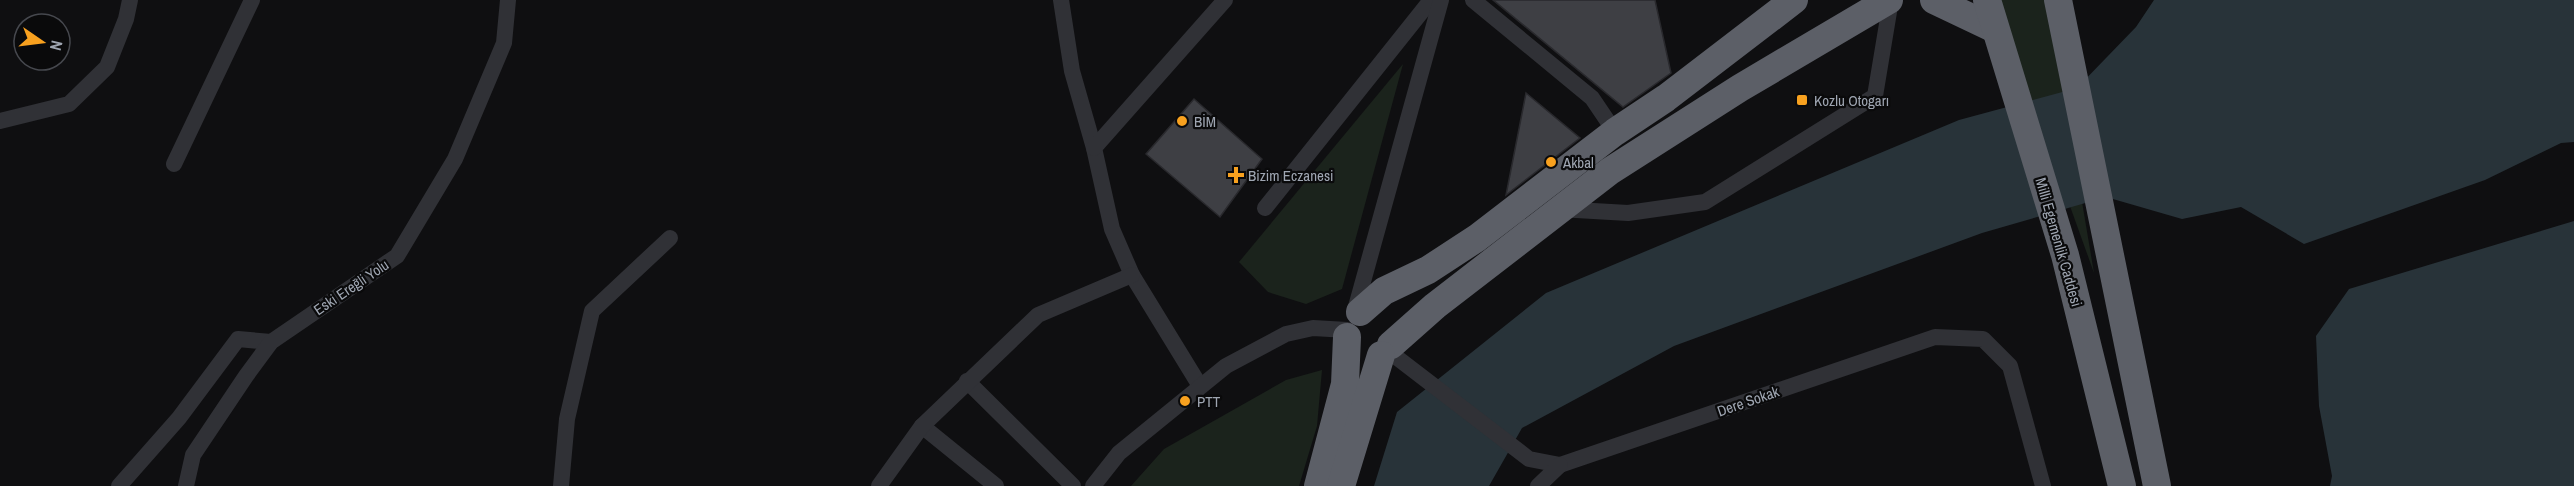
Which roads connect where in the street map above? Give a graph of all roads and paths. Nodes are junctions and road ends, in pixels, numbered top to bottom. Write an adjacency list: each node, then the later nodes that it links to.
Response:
1 (130, 0): 15 (street)
2 (252, 0): 18 (street)
3 (508, 0): 24 (street, Eski Ereğli Yolu)
4 (1061, 0): 17 (street)
5 (1225, 0): 17 (street)
6 (1431, 0): 19 (street)
7 (1442, 0): 23 (street)
8 (1473, 0): 16 (street)
9 (1794, 0): 16 (highway)
10 (1890, 0): 20 (highway); 20 (street)
11 (1934, 0): 14 (highway)
12 (1987, 0): 14 (highway, Milli Egemenlik Caddesi)
13 (2058, 0): 42 (highway)
14 (2000, 41): 41 (highway, Milli Egemenlik Caddesi)
15 (0, 121)
16 (1616, 132): 23 (highway)
17 (1094, 148): 22 (street)
18 (174, 164)
19 (1265, 208)
20 (1558, 209): 25 (highway)
21 (670, 238): 32 (street)
22 (1132, 275): 26 (street); 27 (street)
23 (1352, 324): 25 (highway); 25 (highway); 27 (street); 37 (highway)
24 (271, 342): 30 (street); 31 (street, Eski Ereğli Yolu)
25 (1386, 350): 29 (street, Dere Sokak); 38 (highway)
26 (967, 381): 28 (street); 35 (street)
27 (1200, 386): 36 (street)
28 (922, 426): 33 (street); 34 (street)
29 (1560, 465): 39 (street); 40 (street, Dere Sokak)
30 (119, 486)
31 (186, 486)
32 (561, 486)
33 (879, 486)
34 (996, 486)
35 (1073, 486)
36 (1093, 486)
37 (1318, 486)
38 (1341, 486)
39 (1538, 486)
40 (2043, 486)
41 (2122, 486)
42 (2157, 486)

